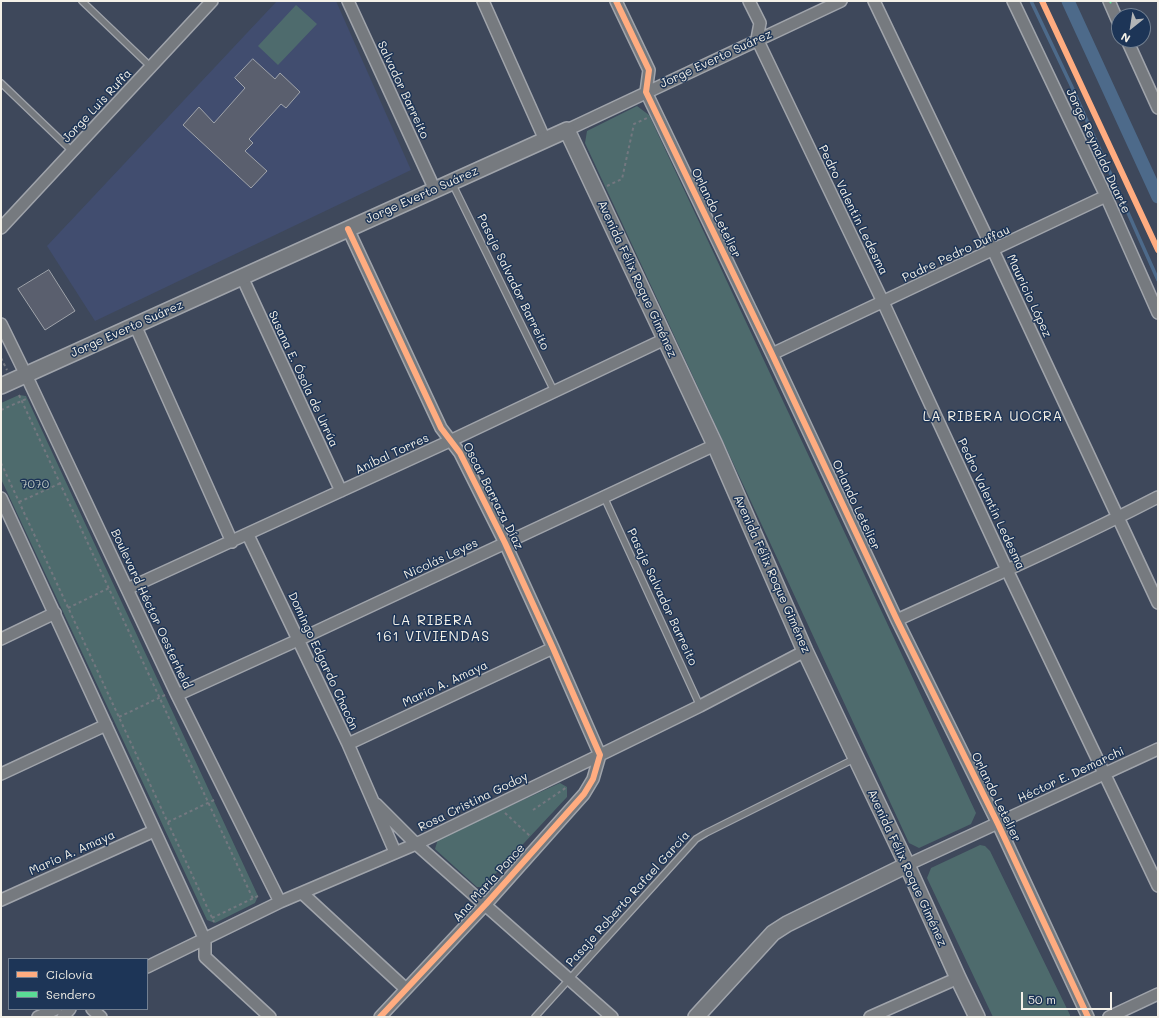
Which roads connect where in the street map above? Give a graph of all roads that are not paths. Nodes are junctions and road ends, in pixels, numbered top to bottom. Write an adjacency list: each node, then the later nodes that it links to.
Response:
1 (82, 1): 12 (lane)
2 (212, 1): 12 (street, Jorge Luis Ruffa)
3 (348, 1): 20 (street, Salvador Barreito)
4 (483, 1): 17 (street)
5 (616, 1): 14 (street)
6 (749, 1): 10 (street, Pedro Valentín Ledesma)
7 (841, 1): 10 (street, Jorge Everto Suárez)
8 (874, 1): 24 (street, Mauricio López)
9 (1013, 1): 21 (street, Jorge Reynaldo Duarte)
10 (757, 39): 14 (street, Jorge Everto Suárez); 26 (street, Pedro Valentín Ledesma)
11 (1130, 48): 15 (street)
12 (151, 67): 18 (street, Jorge Luis Ruffa)
13 (1, 84): 18 (lane)
14 (646, 92): 16 (street, Jorge Everto Suárez); 31 (street, Orlando Letelier)
15 (1158, 108)
16 (567, 130): 17 (street, Jorge Everto Suárez); 30 (street, Avenida Félix Roque Giménez)
17 (545, 140): 19 (street, Jorge Everto Suárez)
18 (72, 151): 22 (street, Jorge Luis Ruffa)
19 (451, 182): 20 (street, Jorge Everto Suárez); 34 (lane, Pasaje Salvador Barreito)
20 (435, 190): 23 (street, Jorge Everto Suárez)
21 (1106, 196): 24 (street, Padre Pedro Duffau); 27 (street, Jorge Reynaldo Duarte)
22 (1, 228)
23 (348, 229): 25 (street, Jorge Everto Suárez); 35 (street, Oscar Barraza Díaz)
24 (994, 250): 26 (street, Padre Pedro Duffau); 42 (street, Mauricio López)
25 (242, 277): 29 (street, Jorge Everto Suárez); 37 (street, Susana E. Ósola de Urrúa)
26 (883, 302): 31 (street, Padre Pedro Duffau); 46 (street, Pedro Valentín Ledesma)
27 (1158, 313)
28 (1, 324): 32 (street, Boulevard Héctor Oesterheld)
29 (135, 325): 32 (street, Jorge Everto Suárez); 44 (street)
30 (665, 339): 34 (street, Aníbal Torres); 36 (street, Avenida Félix Roque Giménez)
31 (772, 354): 50 (street, Orlando Letelier)
32 (26, 374): 33 (street, Jorge Everto Suárez); 47 (street, Boulevard Héctor Oesterheld)
33 (1, 386)
34 (554, 391): 35 (street, Aníbal Torres)
35 (452, 440): 37 (street, Aníbal Torres); 45 (street, Oscar Barraza Díaz)
36 (715, 445): 38 (street, Nicolás Leyes); 54 (street, Avenida Félix Roque Giménez)
37 (341, 491): 43 (street, Aníbal Torres)
38 (604, 497): 45 (street, Nicolás Leyes); 56 (lane, Pasaje Salvador Barreito)
39 (1158, 497): 42 (street)
40 (1, 498): 41 (street)
41 (7, 510): 49 (street)
42 (1119, 517): 46 (street); 48 (street, Mauricio López)
43 (248, 535): 44 (street, Aníbal Torres); 52 (street, Domingo Edgardo Chacón)
44 (232, 542): 47 (street, Aníbal Torres)
45 (505, 543): 52 (street, Nicolás Leyes); 53 (street, Oscar Barraza Díaz)
46 (1008, 570): 50 (street); 63 (street, Pedro Valentín Ledesma)
47 (127, 589): 55 (street, Boulevard Héctor Oesterheld)
48 (1158, 603)
49 (59, 612): 51 (street); 57 (street)
50 (897, 620): 65 (street, Orlando Letelier)
51 (1, 639)
52 (298, 640): 55 (street, Nicolás Leyes); 58 (street, Domingo Edgardo Chacón)
53 (553, 648): 58 (street, Mario A. Amaya); 60 (street, Oscar Barraza Díaz)
54 (805, 651): 56 (street, Rosa Cristina Godoy); 61 (street, Avenida Félix Roque Giménez)
55 (177, 695): 73 (street, Boulevard Héctor Oesterheld)
56 (700, 706): 60 (street, Rosa Cristina Godoy)
57 (110, 722): 62 (street); 66 (street)
58 (348, 744): 64 (street, Domingo Edgardo Chacón)
59 (1158, 749): 63 (street, Héctor E. Demarchi)
60 (600, 755): 67 (street, Rosa Cristina Godoy); 74 (street, Ana María Ponce)
61 (856, 758): 69 (street, Avenida Félix Roque Giménez); 78 (lane, Pasaje Roberto Rafael García)
62 (1, 774)
63 (1105, 774): 65 (street, Héctor E. Demarchi); 70 (street, Pedro Valentín Ledesma)
64 (372, 799): 67 (street, Domingo Edgardo Chacón); 68 (street, Domingo Edgardo Chacón)
65 (998, 824): 69 (street, Héctor E. Demarchi); 93 (street, Orlando Letelier)
66 (158, 828): 72 (street, Mario A. Amaya); 75 (street)
67 (416, 844): 68 (street, Rosa Cristina Godoy); 74 (street, Domingo Edgardo Chacón)
68 (395, 852): 71 (street, Rosa Cristina Godoy)
69 (907, 865): 77 (street, Avenida Félix Roque Giménez); 90 (street)
70 (1158, 886)
71 (302, 893): 73 (street, Rosa Cristina Godoy); 79 (street)
72 (1, 900)
73 (280, 902): 75 (street, Rosa Cristina Godoy)
74 (486, 904): 78 (street, Domingo Edgardo Chacón); 79 (street, Ana María Ponce)
75 (205, 940): 76 (street, Rosa Cristina Godoy); 86 (street)
76 (148, 967)
77 (958, 978): 91 (street); 92 (street, Avenida Félix Roque Giménez)
78 (570, 979): 88 (lane, Pasaje Roberto Rafael García); 89 (street, Domingo Edgardo Chacón)
79 (406, 988): 87 (street, Ana María Ponce)
80 (1158, 994): 83 (street)
81 (54, 1010): 84 (street)
82 (93, 1010): 85 (street)
83 (1116, 1015)
84 (38, 1017)
85 (101, 1017)
86 (270, 1017)
87 (380, 1017)
88 (535, 1017)
89 (612, 1017)
90 (696, 1017)
91 (870, 1017)
92 (977, 1017)
93 (1088, 1017)

